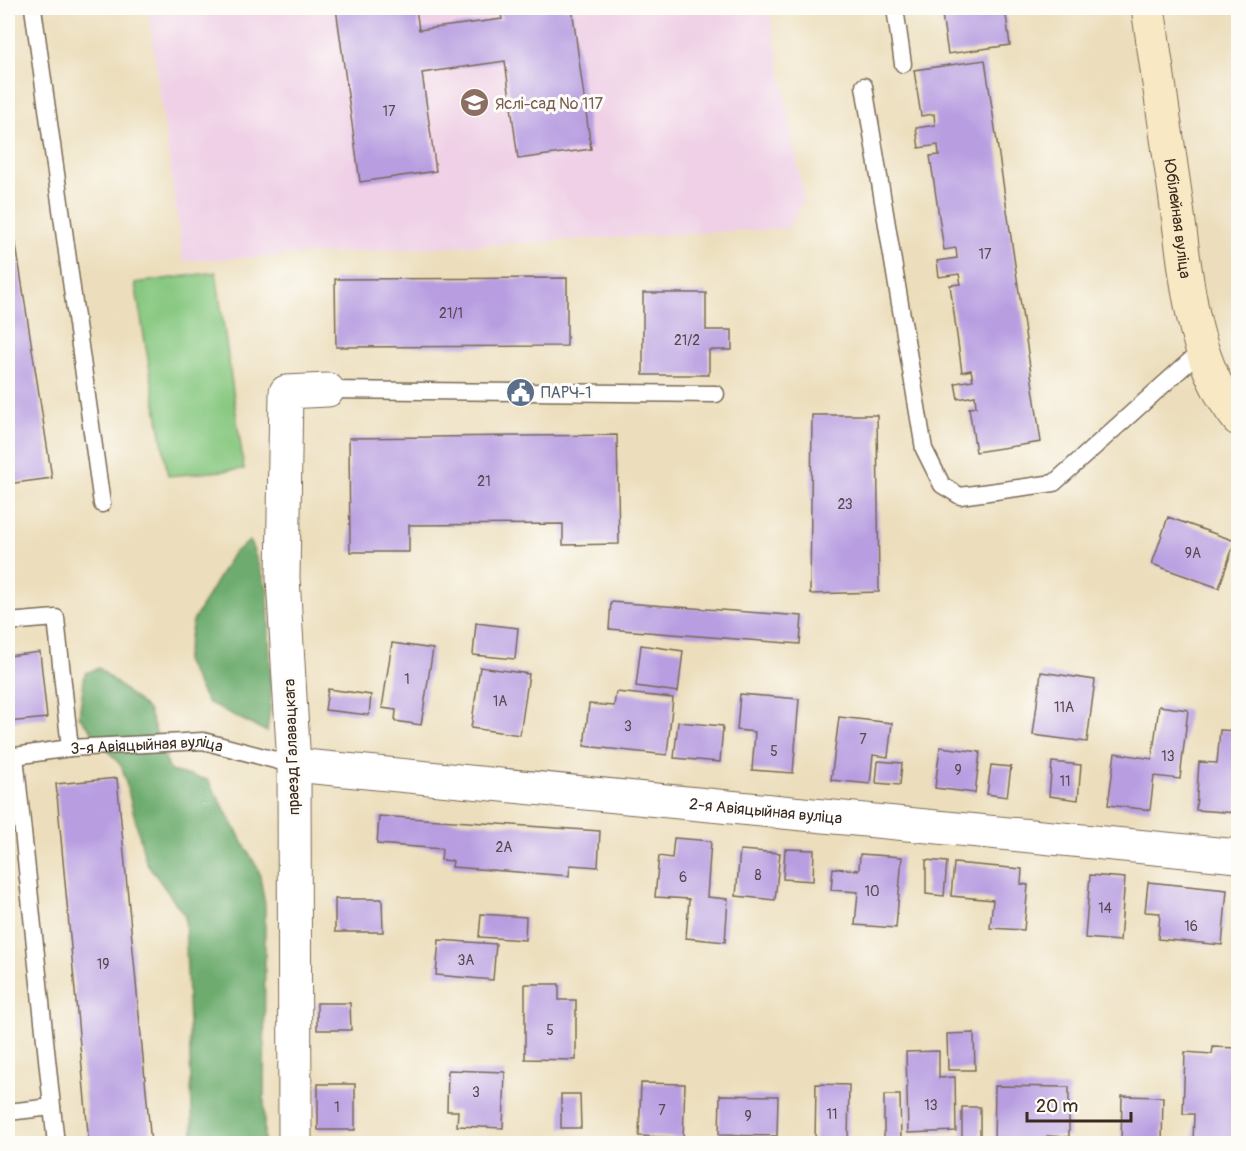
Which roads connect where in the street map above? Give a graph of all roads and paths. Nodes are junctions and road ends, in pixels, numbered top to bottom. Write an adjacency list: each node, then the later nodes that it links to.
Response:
1 (33, 8): 10 (lane)
2 (895, 8): 4 (lane)
3 (1148, 8): 6 (street, Юбілейная вуліца)
4 (903, 64)
5 (864, 86): 6 (lane)
6 (1202, 350): 9 (street, Юбілейная вуліца)
7 (328, 390): 8 (lane); 13 (street, праезд Галавацкага)
8 (716, 394)
9 (1234, 405)
10 (102, 504)
11 (8, 622): 12 (lane, 3-я Авіяцыйная вуліца)
12 (70, 748): 13 (lane, 3-я Авіяцыйная вуліца); 15 (lane)
13 (294, 765): 14 (street, 2-я Авіяцыйная вуліца); 18 (street, праезд Галавацкага)
14 (1239, 856)
15 (52, 1107): 16 (lane); 17 (lane)
16 (8, 1112)
17 (56, 1143)
18 (295, 1143)

